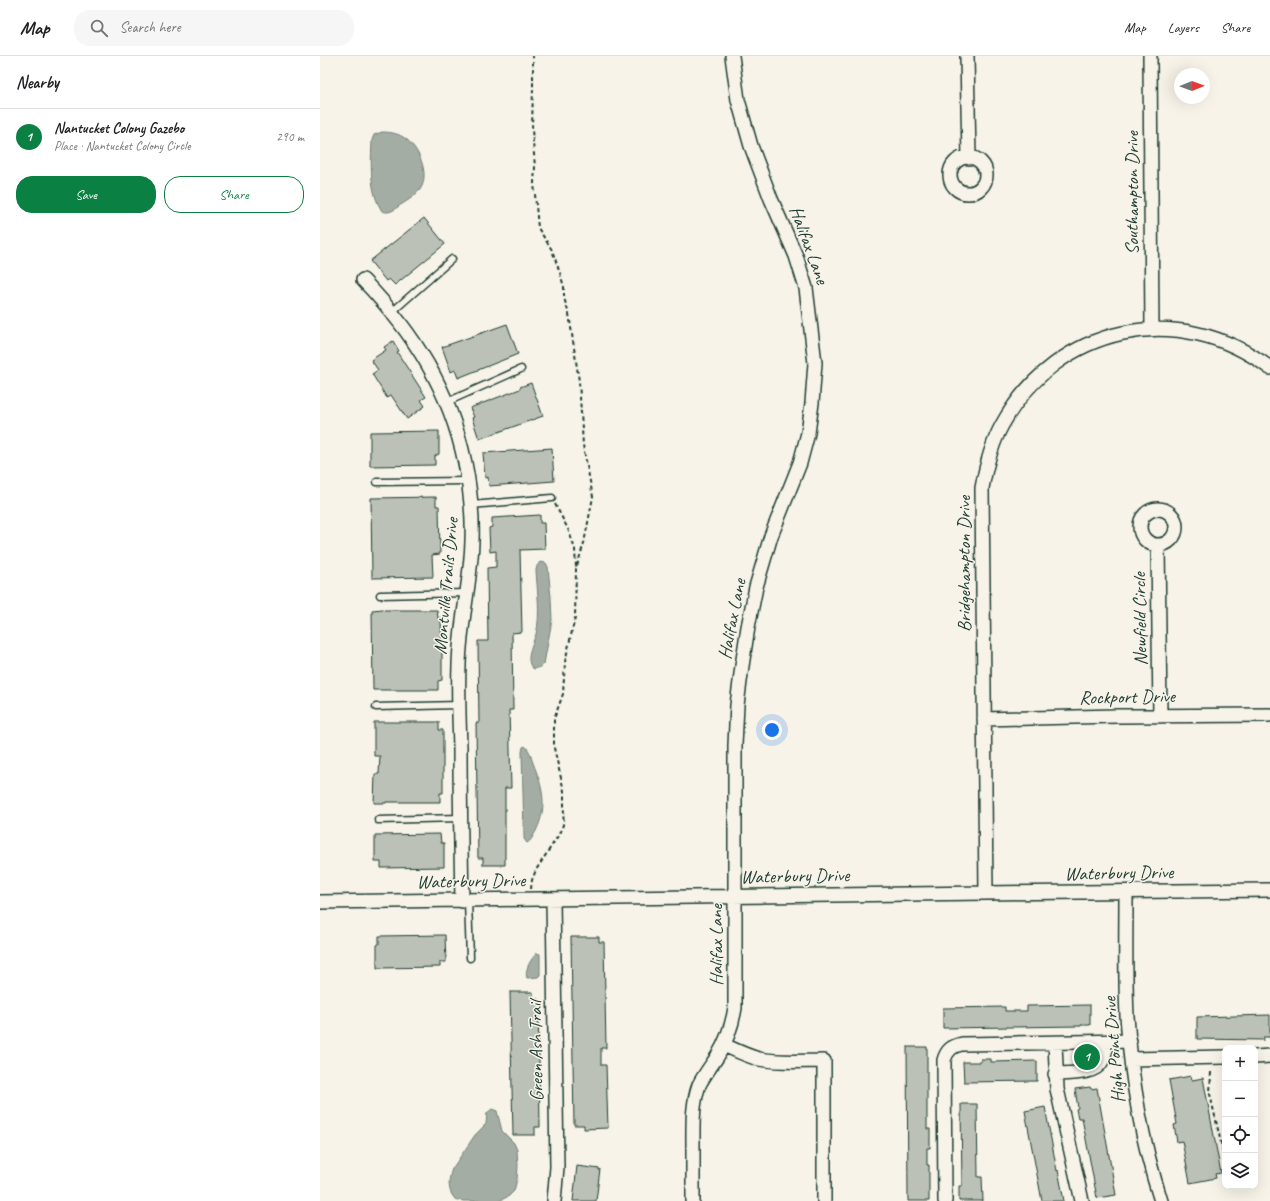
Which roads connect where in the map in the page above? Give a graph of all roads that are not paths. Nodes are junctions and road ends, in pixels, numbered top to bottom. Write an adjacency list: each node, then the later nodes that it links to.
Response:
1 (732, 56): 29 (street, Halifax Lane)
2 (967, 56): 4 (street)
3 (1150, 56): 8 (street, Southampton Drive)
4 (969, 158)
5 (452, 259): 7 (lane)
6 (363, 280): 7 (street, Montville Trails Drive)
7 (392, 312): 11 (street, Montville Trails Drive)
8 (1152, 329): 9 (street, Bridgehampton Drive); 23 (street, Bridgehampton Drive)
9 (1270, 368)
10 (521, 369): 11 (lane)
11 (447, 402): 12 (street, Montville Trails Drive)
12 (468, 481): 13 (lane); 15 (street, Montville Trails Drive)
13 (377, 482)
14 (552, 498): 15 (lane)
15 (471, 505): 17 (street, Montville Trails Drive)
16 (1158, 545): 22 (street, Newfield Circle)
17 (466, 593): 18 (lane); 19 (street, Montville Trails Drive)
18 (380, 595)
19 (459, 705): 20 (lane); 24 (street, Montville Trails Drive)
20 (376, 707)
21 (1270, 715): 22 (street, Rockport Drive)
22 (1160, 716): 23 (street, Rockport Drive)
23 (984, 719): 28 (street, Bridgehampton Drive)
24 (461, 818): 25 (lane); 31 (street, Montville Trails Drive)
25 (378, 820)
26 (1270, 890): 27 (street, Waterbury Drive)
27 (1126, 892): 28 (street, Waterbury Drive); 34 (street, High Point Drive)
28 (986, 893): 29 (street, Waterbury Drive)
29 (735, 896): 30 (street, Waterbury Drive); 37 (street, Halifax Lane)
30 (553, 899): 31 (street, Waterbury Drive); 43 (street, Green Ash Trail)
31 (465, 901): 32 (street, Waterbury Drive); 33 (lane)
32 (320, 902)
33 (470, 958)
34 (1130, 1041): 36 (street); 41 (street, High Point Drive)
35 (1055, 1042): 36 (street); 42 (street); 46 (street)
36 (1110, 1042): 42 (street)
37 (724, 1045): 44 (street, Halifax Lane); 45 (street)
38 (1270, 1056): 40 (street)
39 (1222, 1057): 41 (street)
40 (1258, 1057)
41 (1131, 1059): 48 (street, High Point Drive)
42 (1055, 1074): 47 (street)
43 (554, 1201)
44 (693, 1201)
45 (824, 1201)
46 (945, 1201)
47 (1082, 1201)
48 (1161, 1201)

